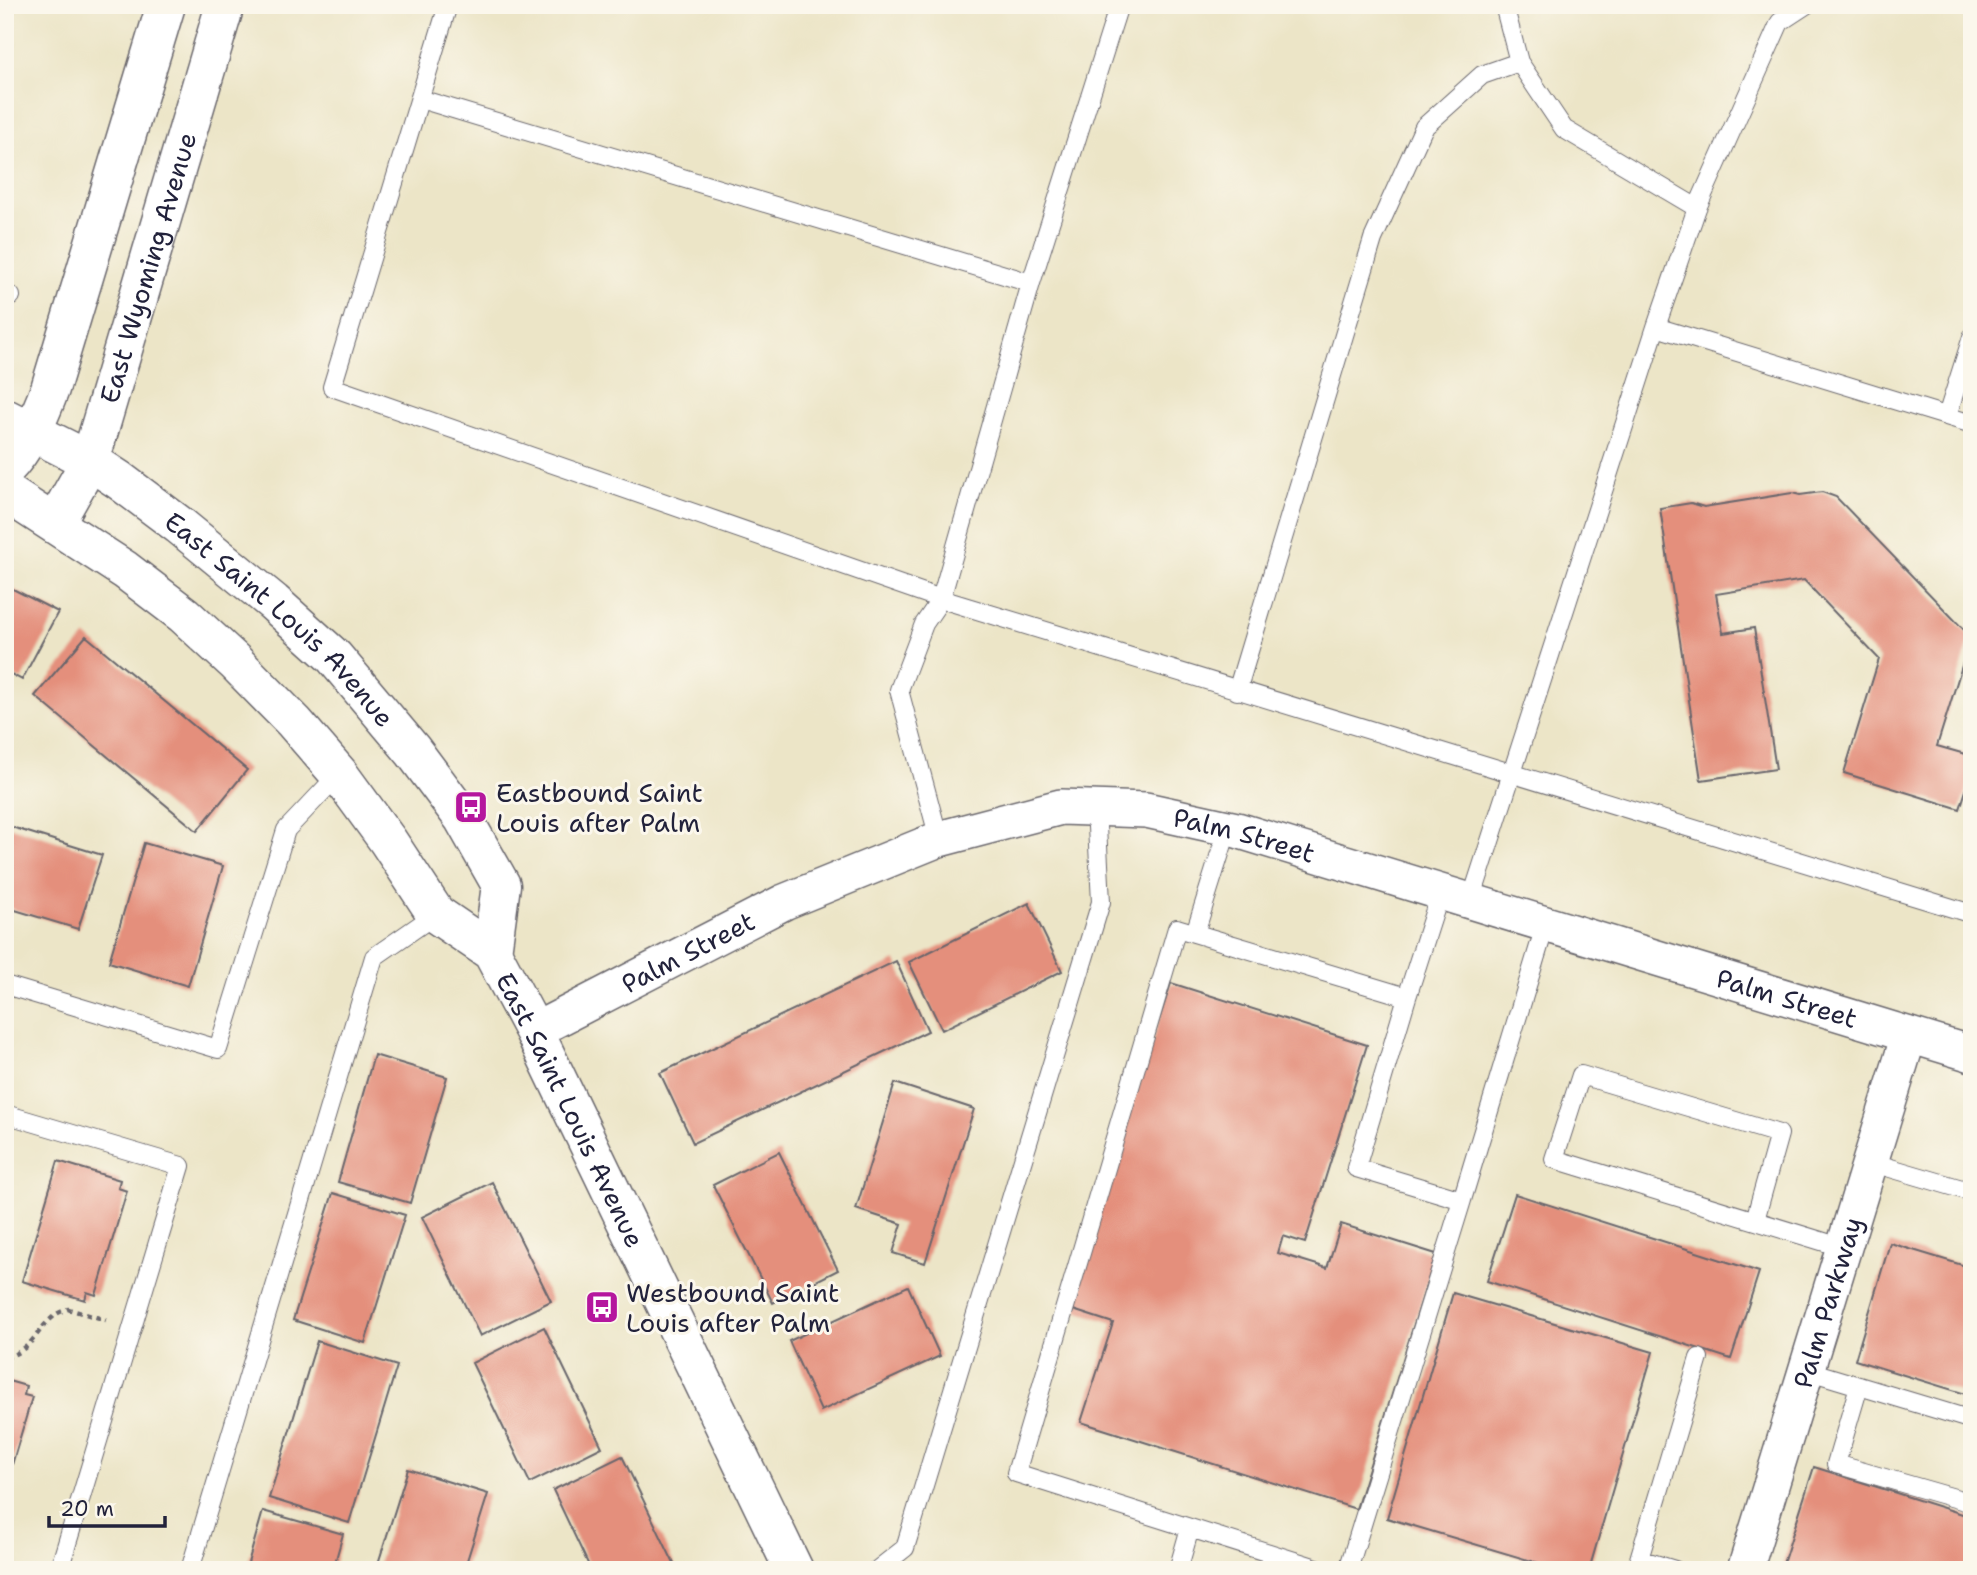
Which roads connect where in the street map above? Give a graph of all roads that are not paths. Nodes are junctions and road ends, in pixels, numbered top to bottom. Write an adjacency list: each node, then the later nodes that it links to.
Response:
1 (166, 5): 14 (main road)
2 (225, 5): 16 (main road, East Wyoming Avenue)
3 (448, 5): 8 (lane)
4 (1119, 5): 10 (lane)
5 (1504, 5): 7 (lane)
6 (1806, 5): 9 (lane)
7 (1519, 62): 9 (lane); 21 (lane)
8 (420, 99): 10 (lane); 20 (lane)
9 (1697, 208): 11 (lane)
10 (1031, 283): 20 (lane)
11 (1656, 327): 13 (lane); 22 (lane)
12 (1972, 337): 13 (lane)
13 (1947, 416): 15 (lane)
14 (19, 424): 16 (main road); 17 (main road)
15 (1972, 424)
16 (90, 461): 19 (main road, East Wyoming Avenue); 32 (main road, East Saint Louis Avenue)
17 (5, 469)
18 (5, 492): 19 (main road)
19 (55, 523): 23 (main road, East Saint Louis Avenue)
20 (941, 599): 21 (lane); 26 (lane)
21 (1237, 691): 22 (lane)
22 (1512, 772): 27 (lane); 29 (lane)
23 (339, 774): 28 (main road, East Saint Louis Avenue); 33 (lane)
24 (1096, 808): 25 (street, Palm Street); 26 (street, Palm Street); 53 (lane)
25 (1228, 828): 27 (street, Palm Street); 31 (lane)
26 (939, 839): 35 (street, Palm Street)
27 (1456, 895): 30 (street, Palm Street); 34 (lane)
28 (436, 914): 32 (main road, East Saint Louis Avenue); 51 (lane)
29 (1972, 915)
30 (1546, 923): 36 (street, Palm Street); 41 (lane)
31 (1195, 933): 34 (lane); 49 (lane)
32 (492, 953): 35 (main road, East Saint Louis Avenue)
33 (5, 985)
34 (1407, 997): 41 (lane)
35 (534, 1031): 52 (main road, East Saint Louis Avenue)
36 (1909, 1035): 37 (street, Palm Street); 39 (street, Palm Parkway)
37 (1972, 1054)
38 (5, 1114): 50 (lane)
39 (1870, 1162): 40 (lane); 43 (street, Palm Parkway)
40 (1972, 1192)
41 (1462, 1200): 56 (lane)
42 (1755, 1220): 42 (lane); 43 (lane)
43 (1844, 1248): 45 (street, Palm Parkway)
44 (1699, 1358): 57 (lane)
45 (1806, 1370): 46 (lane); 58 (street, Palm Parkway)
46 (1859, 1386): 47 (lane); 48 (lane)
47 (1972, 1420)
48 (1972, 1503)
49 (1191, 1528): 54 (lane); 55 (lane)
50 (59, 1570)
51 (190, 1570)
52 (794, 1570)
53 (877, 1570)
54 (1178, 1570)
55 (1323, 1570)
56 (1348, 1570)
57 (1675, 1570)
58 (1745, 1570)

